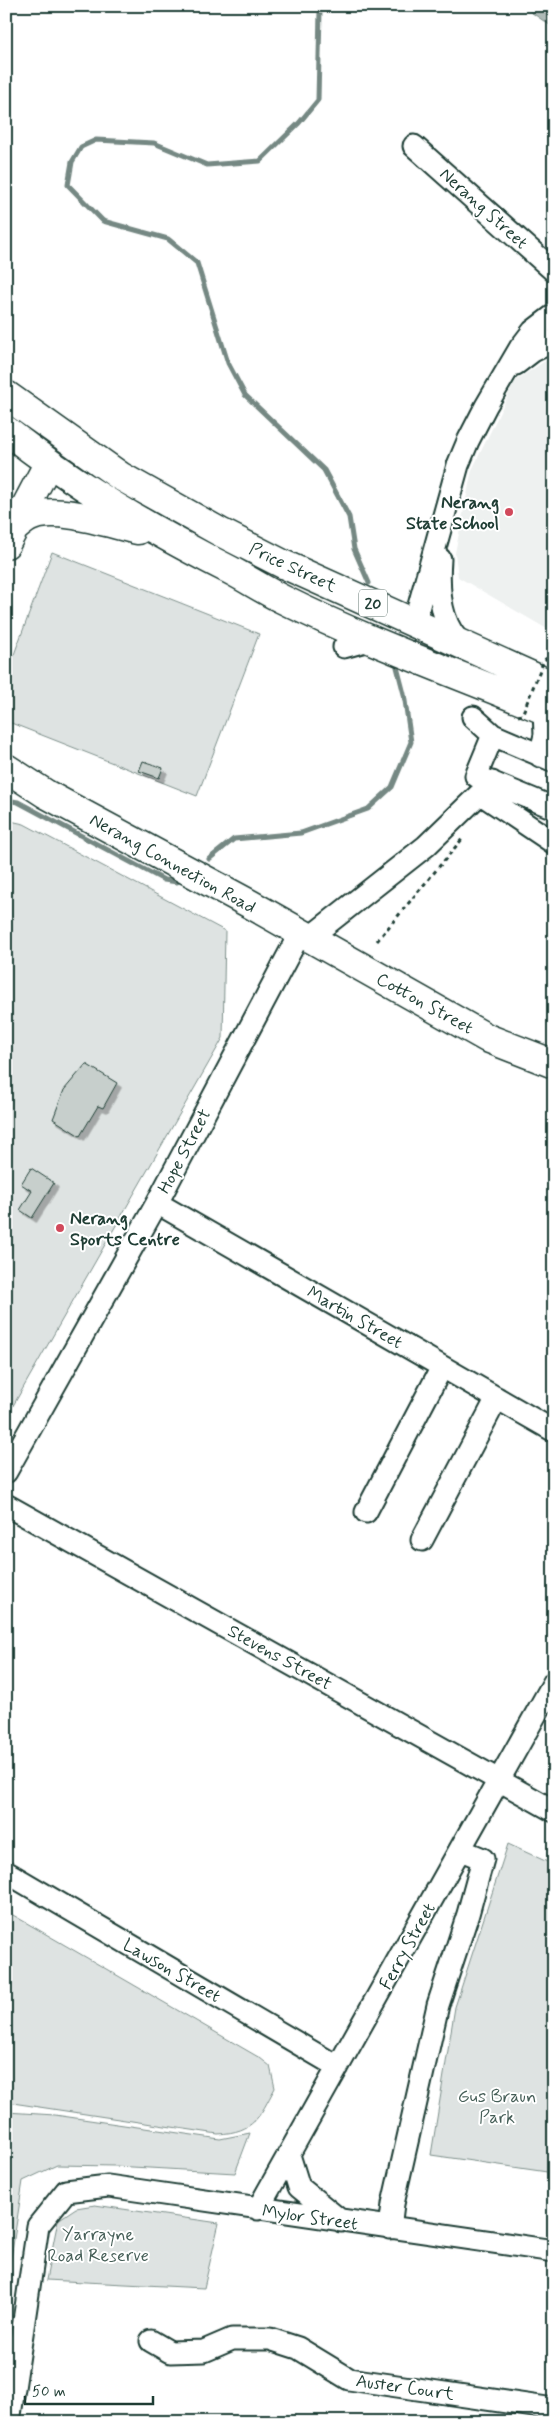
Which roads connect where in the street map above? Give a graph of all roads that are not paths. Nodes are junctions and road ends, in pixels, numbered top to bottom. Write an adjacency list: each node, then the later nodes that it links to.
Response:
1 (414, 146): 2 (street, Nerang Street)
2 (554, 271)
3 (554, 315): 5 (street)
4 (554, 341): 5 (street)
5 (494, 391): 9 (street)
6 (15, 402): 8 (main road); 12 (main road, Price Street / 20)
7 (7, 438): 8 (main road, 20)
8 (48, 464): 10 (main road); 11 (main road, 20)
9 (442, 529): 12 (street); 15 (street)
10 (12, 535): 11 (main road)
11 (161, 535): 13 (main road, Price Street / 20)
12 (417, 623): 15 (main road, Price Street / 20); 16 (main road)
13 (331, 634): 14 (main road, Price Street / 20); 14 (street)
14 (373, 639): 16 (main road, Price Street / 20)
15 (462, 644): 17 (main road, Price Street / 20)
16 (494, 690): 17 (main road, Price Street / 20)
17 (542, 706): 20 (street)
18 (473, 717): 19 (street)
19 (493, 735): 20 (street); 23 (street)
20 (547, 758)
21 (6, 768): 24 (main road, Nerang Connection Road)
22 (6, 786): 24 (main road, Nerang Connection Road)
23 (486, 788): 25 (street); 26 (street); 27 (street)
24 (46, 794): 27 (main road, Nerang Connection Road)
25 (554, 808)
26 (554, 843)
27 (305, 936): 28 (main road, Cotton Street); 29 (street, Hope Street)
28 (554, 1064)
29 (157, 1203): 30 (street, Martin Street); 33 (street, Hope Street)
30 (442, 1367): 31 (street, Martin Street); 36 (street)
31 (497, 1398): 32 (street, Martin Street); 37 (street)
32 (554, 1431)
33 (12, 1448): 34 (street, Hope Street)
34 (6, 1472)
35 (6, 1505): 39 (street, Stevens Street)
36 (366, 1512)
37 (422, 1540)
38 (554, 1682): 39 (street, Ferry Street)
39 (500, 1780): 40 (street, Stevens Street); 41 (street, Ferry Street)
40 (554, 1811)
41 (461, 1850): 43 (street, Ferry Street); 47 (street)
42 (6, 1872): 43 (street, Lawson Street)
43 (338, 2067): 44 (street, Ferry Street)
44 (289, 2155): 45 (street, Ferry Street); 46 (street)
45 (258, 2209): 46 (street, Mylor Street); 51 (street, Mylor Street)
46 (342, 2221): 47 (street, Mylor Street)
47 (390, 2228): 48 (street, Mylor Street)
48 (554, 2251)
49 (151, 2341): 50 (street, Auster Court)
50 (554, 2409)
51 (10, 2422)

